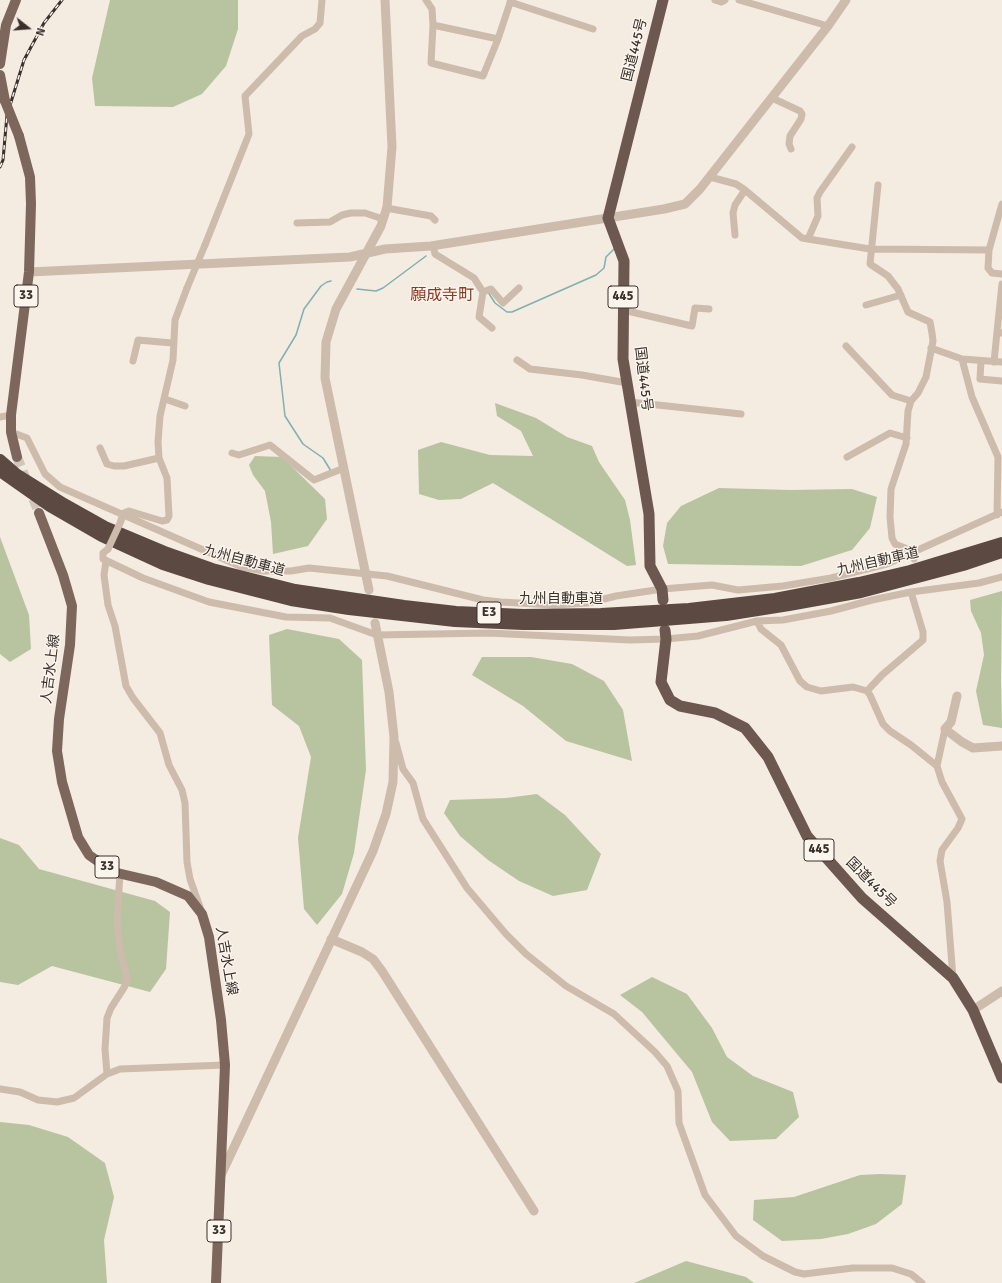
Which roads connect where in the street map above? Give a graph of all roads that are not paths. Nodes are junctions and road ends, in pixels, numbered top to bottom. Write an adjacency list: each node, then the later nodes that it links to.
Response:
1 (16, 0): 15 (main road)
2 (322, 0): 46 (street, bridge)
3 (385, 0): 24 (street)
4 (426, 0): 11 (street)
5 (663, 0): 25 (highway, 国道445号)
6 (715, 0): 7 (street)
7 (725, 0)
8 (738, 0): 12 (street)
9 (846, 0): 12 (street)
10 (510, 1): 13 (street); 14 (street)
11 (434, 25): 14 (street); 14 (street)
12 (828, 26): 17 (street)
13 (593, 29)
14 (498, 39)
15 (0, 64)
16 (0, 75): 35 (main road, 33, bridge)
17 (772, 98): 19 (street); 20 (street)
18 (852, 147): 30 (street)
19 (791, 149)
20 (710, 177): 22 (street); 25 (street)
21 (878, 185): 32 (street)
22 (745, 190): 29 (street); 30 (street)
23 (1002, 204): 33 (street)
24 (386, 208): 26 (street); 27 (street)
25 (608, 218): 31 (street); 43 (highway, 国道445号 / 445)
26 (383, 219): 28 (street); 34 (street)
27 (435, 220)
28 (297, 223)
29 (735, 235)
30 (808, 239): 32 (street)
31 (433, 245): 34 (street); 39 (street)
32 (870, 249): 33 (street); 40 (street)
33 (989, 250): 36 (street)
34 (367, 253): 35 (street); 72 (street)
35 (29, 272): 62 (main road, 33)
36 (1002, 274)
37 (1002, 284): 45 (street)
38 (519, 288): 39 (street)
39 (483, 292): 44 (street)
40 (900, 295): 41 (street); 48 (street)
41 (866, 306)
42 (709, 308): 43 (street)
43 (623, 310): 56 (highway, 国道445号 / 445)
44 (492, 328)
45 (1000, 332): 53 (street)
46 (172, 343): 52 (street); 57 (street)
47 (846, 346): 58 (street)
48 (931, 348): 49 (street); 58 (street)
49 (962, 359): 51 (street); 75 (street)
50 (517, 360): 56 (street)
51 (981, 360): 53 (street); 55 (street)
52 (133, 361)
53 (994, 362): 54 (street)
54 (1002, 362)
55 (1002, 381)
56 (627, 383): 59 (highway, 国道445号 / 445)
57 (165, 399): 60 (street); 70 (street)
58 (911, 401): 65 (street)
59 (630, 402): 61 (street); 86 (highway, 国道445号 / 445)
60 (186, 406)
61 (741, 414)
62 (11, 415): 63 (street); 64 (main road, 33)
63 (0, 417)
64 (11, 432): 68 (main road, 33); 76 (street)
65 (907, 438): 69 (street); 78 (street)
66 (100, 448): 70 (street)
67 (232, 453): 72 (street)
68 (17, 457)
69 (847, 457)
70 (159, 458): 76 (street)
71 (0, 460): 77 (highway, 九州自動車道 / E3)
72 (344, 468): 82 (street)
73 (0, 471): 79 (highway, 九州自動車道 / E3)
74 (39, 513): 97 (main road, 人吉水上線 / 33)
75 (999, 514): 78 (street)
76 (122, 518): 81 (street, bridge); 82 (street)
77 (1002, 542)
78 (912, 551): 80 (street); 86 (street)
79 (1002, 552)
80 (914, 559)
81 (106, 561): 89 (street); 98 (street)
82 (367, 574): 84 (street); 86 (street)
83 (1002, 577): 85 (street)
84 (369, 590)
85 (911, 592): 87 (street); 91 (street)
86 (662, 594)
87 (757, 621): 90 (street); 91 (street)
88 (375, 623): 89 (street)
89 (377, 635): 90 (street); 94 (street)
90 (666, 635): 100 (highway, 国道445号 / 445)
91 (866, 691): 96 (street)
92 (957, 696): 93 (street)
93 (945, 729): 95 (street); 96 (street)
94 (394, 737): 99 (street); 110 (street)
95 (1002, 746)
96 (937, 766): 100 (street)
97 (120, 873): 98 (main road, 人吉水上線 / 33); 104 (street)
98 (202, 914): 103 (main road, 人吉水上線 / 33)
99 (331, 939): 107 (street); 108 (street)
100 (953, 978): 102 (highway, 国道445号 / 445)
101 (1002, 991): 102 (street)
102 (973, 1010): 105 (highway, 国道445号 / 445)
103 (225, 1065): 104 (street); 107 (main road, 人吉水上線 / 33)
104 (107, 1074): 106 (street)
105 (1002, 1078)
106 (0, 1089)
107 (220, 1179): 109 (main road, 人吉水上線 / 33)
108 (534, 1211)
109 (216, 1283)
110 (922, 1283)

